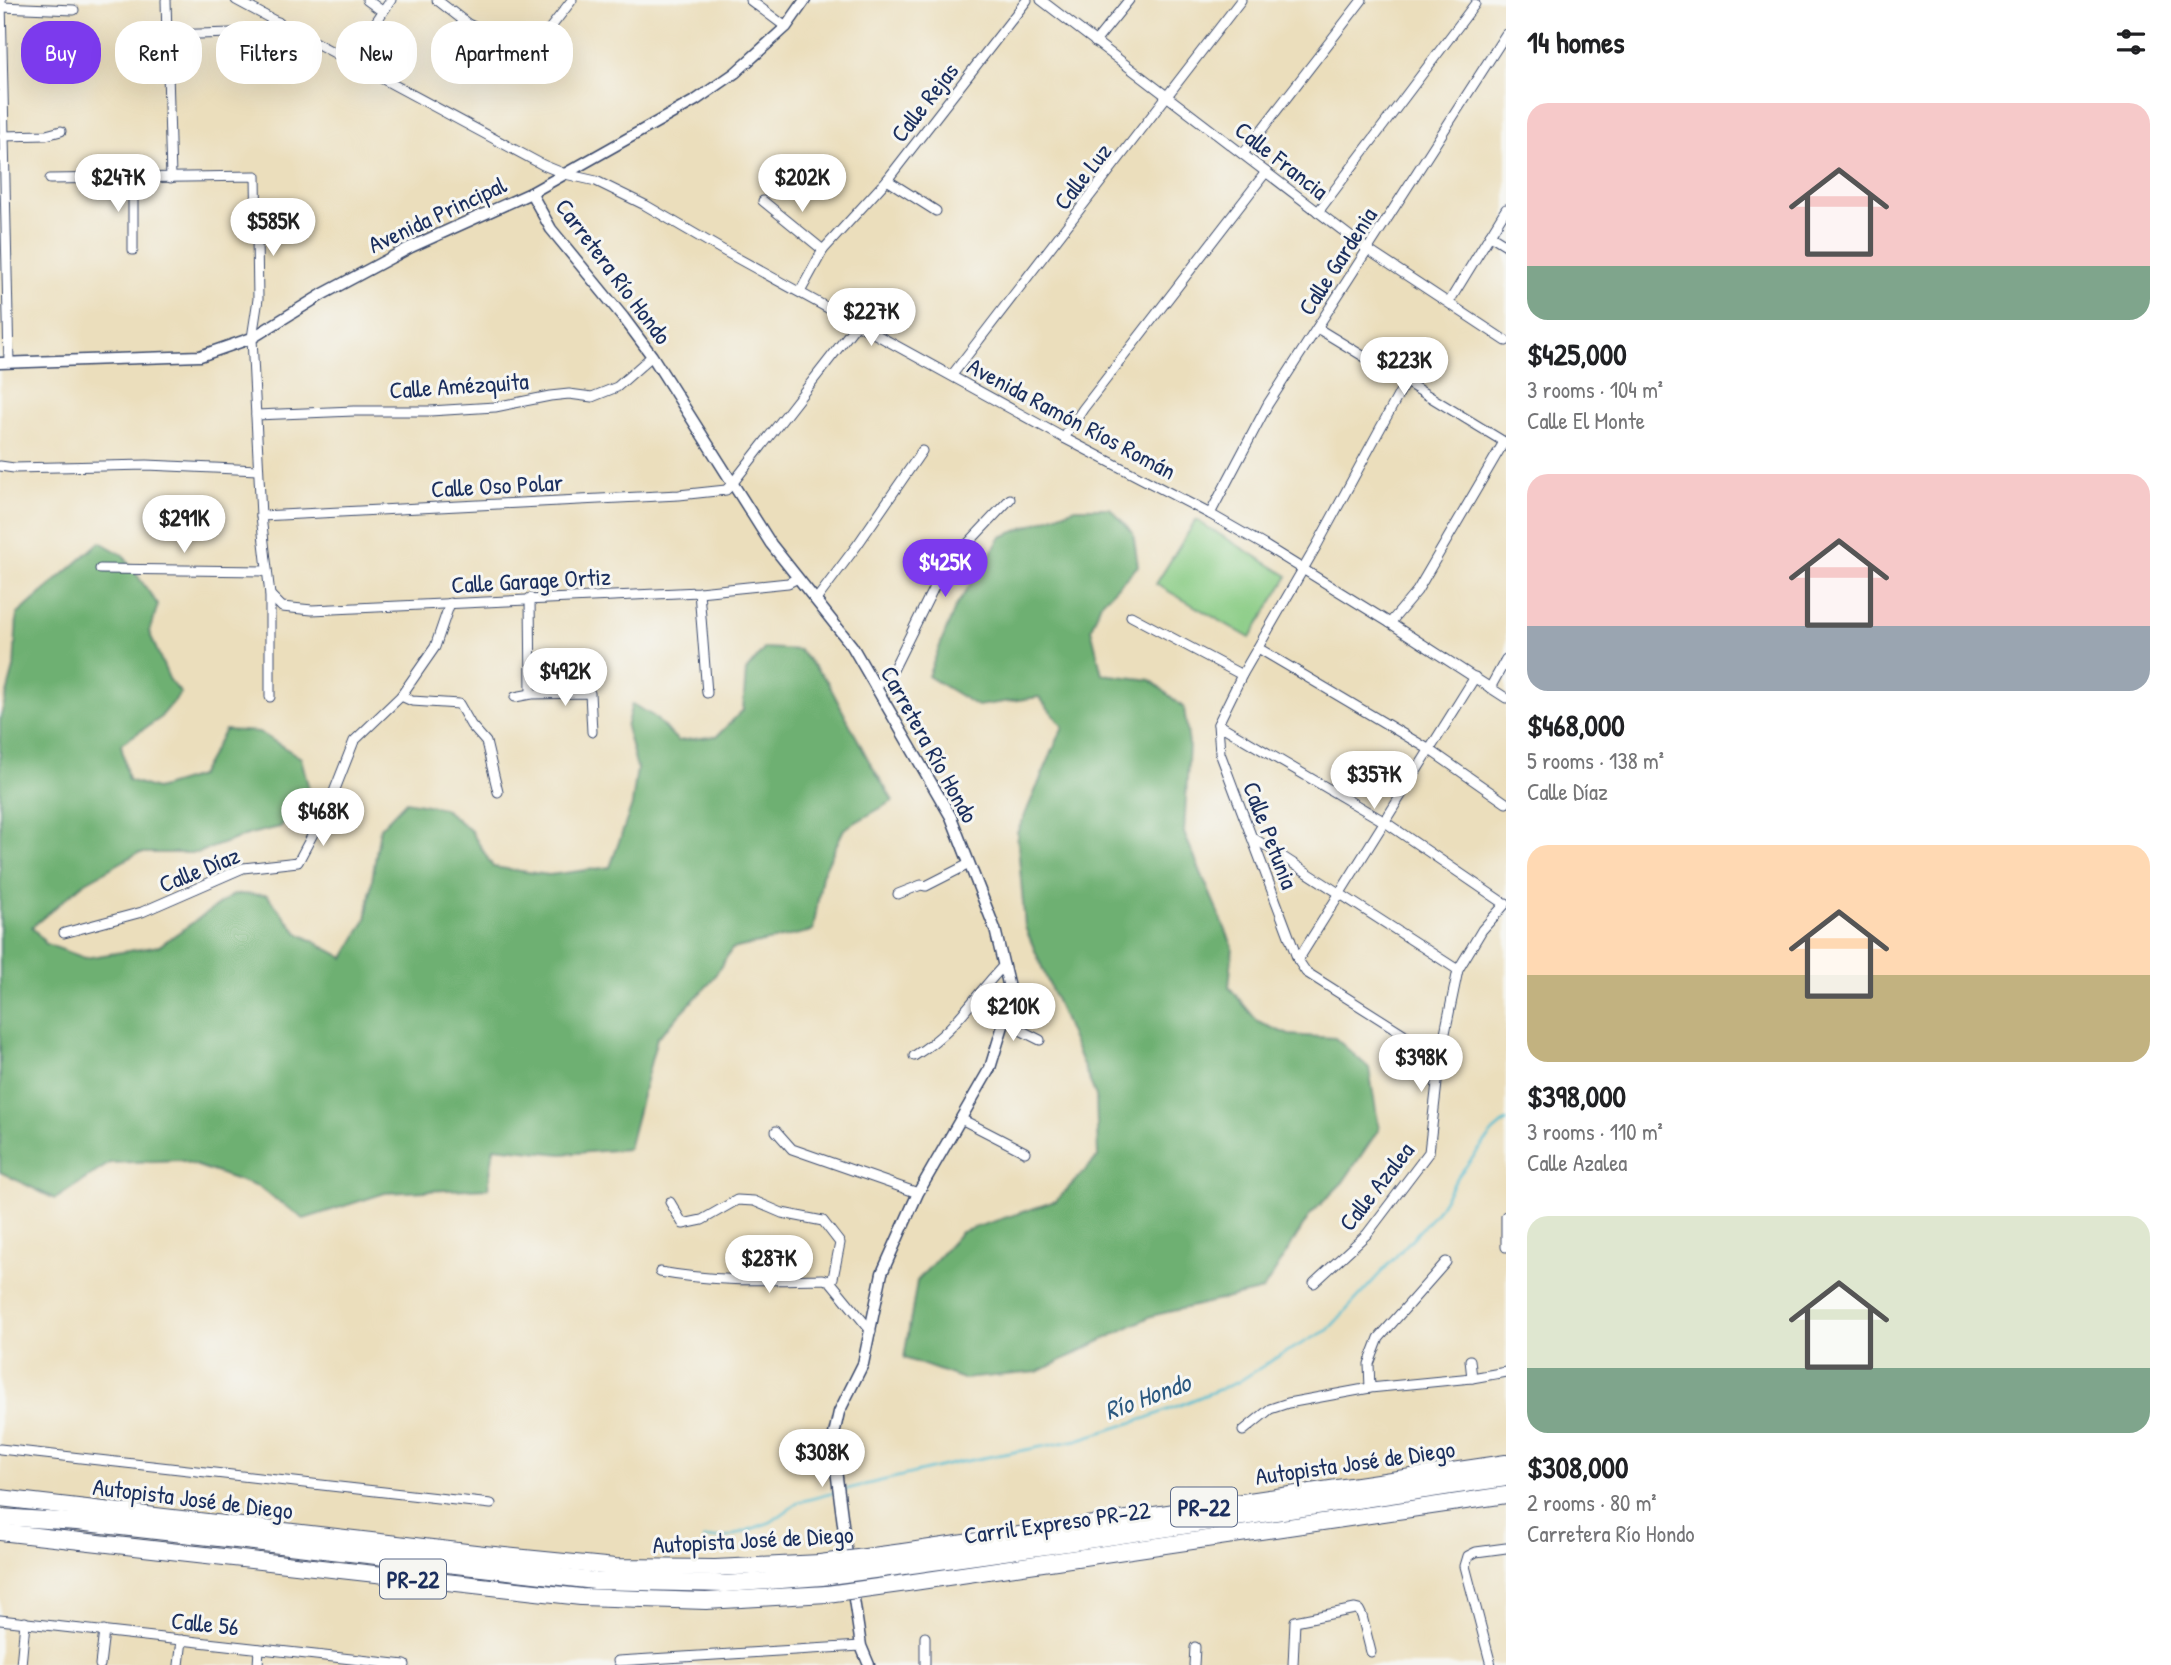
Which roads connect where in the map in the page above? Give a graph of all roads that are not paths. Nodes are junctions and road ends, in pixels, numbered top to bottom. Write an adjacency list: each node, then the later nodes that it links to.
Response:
1 (166, 0): 18 (street)
2 (236, 0): 19 (street, Avenida Ramón Ríos Román)
3 (367, 0): 17 (street)
4 (391, 0): 17 (street)
5 (437, 0): 21 (street)
6 (572, 0): 22 (street)
7 (750, 0): 23 (street)
8 (806, 0): 23 (street, Avenida Principal)
9 (1027, 0): 39 (street, Calle Rejas)
10 (1041, 0): 25 (street, Calle Francia)
11 (1129, 0): 25 (street)
12 (1241, 0): 30 (street, Calle Luz)
13 (1362, 0): 33 (street)
14 (1, 4): 16 (street); 26 (street)
15 (1475, 4): 44 (street)
16 (74, 10)
17 (382, 11): 20 (street)
18 (167, 21)
19 (276, 21)
20 (375, 21)
21 (465, 21)
22 (556, 21)
23 (786, 27): 35 (street, Avenida Principal)
24 (1506, 34): 49 (street, Calle Gardenia)
25 (1095, 42): 30 (street, Calle Francia)
26 (1, 44): 29 (street)
27 (168, 84): 37 (street)
28 (392, 84): 35 (street, Avenida Ramón Ríos Román)
29 (1, 97): 32 (street)
30 (1167, 97): 33 (street, Calle Francia); 59 (street, Calle Luz)
31 (61, 131): 32 (street)
32 (3, 136): 50 (street)
33 (1243, 154): 34 (street, Calle Francia)
34 (1266, 172): 44 (street, Calle Francia); 62 (street)
35 (565, 174): 40 (street, Avenida Principal); 51 (street, Avenida Ramón Ríos Román)
36 (133, 178): 37 (street); 38 (street); 47 (street)
37 (171, 178): 55 (street)
38 (50, 179)
39 (887, 180): 43 (street); 48 (street, Calle Rejas)
40 (531, 193): 55 (street, Avenida Principal); 57 (street, Carretera Río Hondo)
41 (763, 201): 48 (street)
42 (1506, 209): 45 (street)
43 (936, 211)
44 (1318, 212): 49 (street, Calle Francia)
45 (1490, 235): 46 (street); 52 (street)
46 (1506, 245)
47 (133, 250)
48 (823, 250): 51 (street, Calle Rejas)
49 (1368, 250): 52 (street, Calle Francia); 54 (street, Calle Gardenia)
50 (3, 251): 58 (street)
51 (800, 292): 53 (street, Avenida Ramón Ríos Román)
52 (1449, 302): 56 (street, Calle Francia)
53 (857, 324): 59 (street, Avenida Ramón Ríos Román); 67 (street)
54 (1317, 328): 60 (street); 69 (street, Calle Gardenia)
55 (252, 338): 58 (street, Avenida Principal); 61 (street)
56 (1506, 341)
57 (652, 356): 61 (street, Calle Amézquita); 67 (street, Carretera Río Hondo)
58 (5, 363)
59 (953, 375): 62 (street, Avenida Ramón Ríos Román)
60 (1406, 381): 63 (street); 73 (street)
61 (256, 415): 66 (street)
62 (1064, 438): 69 (street, Avenida Ramón Ríos Román)
63 (1505, 442): 81 (street)
64 (922, 451): 78 (street)
65 (0, 466): 66 (street)
66 (258, 470): 70 (street)
67 (732, 484): 70 (street, Calle Oso Polar); 74 (street, Carretera Río Hondo)
68 (1010, 499): 86 (street)
69 (1210, 514): 73 (street, Avenida Ramón Ríos Román)
70 (261, 516): 72 (street)
71 (100, 569): 72 (street)
72 (267, 570): 76 (street)
73 (1302, 570): 81 (street, Avenida Ramón Ríos Román); 82 (street)
74 (797, 578): 75 (street, Calle Garage Ortiz); 78 (street, Carretera Río Hondo)
75 (699, 592): 77 (street, Calle Garage Ortiz); 88 (street)
76 (270, 595): 79 (street, Calle Garage Ortiz); 91 (street)
77 (530, 598): 79 (street, Calle Garage Ortiz); 89 (street)
78 (816, 600): 86 (street, Carretera Río Hondo)
79 (450, 603): 90 (street, Calle Díaz)
80 (1131, 616): 84 (street)
81 (1390, 623): 85 (street, Avenida Ramón Ríos Román)
82 (1258, 648): 84 (street); 96 (street)
83 (1506, 659): 87 (street)
84 (1242, 675): 94 (street)
85 (1475, 677): 87 (street, Avenida Ramón Ríos Román); 96 (street)
86 (875, 687): 101 (street, Carretera Río Hondo)
87 (1490, 688): 93 (street, Avenida Ramón Ríos Román)
88 (707, 693)
89 (531, 694): 92 (street); 95 (street)
90 (401, 696): 97 (street); 105 (street, Calle Díaz)
91 (270, 697)
92 (515, 697)
93 (1506, 698)
94 (1218, 724): 99 (street); 100 (street, Calle Petunia)
95 (592, 732)
96 (1430, 750): 98 (street); 99 (street)
97 (498, 792)
98 (1506, 803)
99 (1385, 821): 102 (street); 104 (street)
100 (1252, 837): 102 (street); 106 (street, Calle Petunia)
101 (969, 864): 103 (street); 107 (street, Carretera Río Hondo)
102 (1341, 893): 106 (street); 108 (street)
103 (898, 894)
104 (1505, 904): 108 (street, Calle Azalea)
105 (64, 933)
106 (1298, 960): 112 (street, Calle Petunia)
107 (1003, 965): 109 (street, Carretera Río Hondo); 111 (street)
108 (1458, 970): 112 (street, Calle Azalea)
109 (1006, 1016): 110 (street); 113 (street, Carretera Río Hondo)
110 (1040, 1040)
111 (914, 1056)
112 (1440, 1057): 123 (street, Calle Azalea)
113 (961, 1119): 115 (street); 116 (street, Carretera Río Hondo)
114 (776, 1131): 116 (street)
115 (1025, 1152)
116 (918, 1193): 124 (street, Carretera Río Hondo)
117 (670, 1202): 122 (street)
118 (1506, 1216): 119 (street)
119 (1506, 1247)
120 (1446, 1262): 128 (street)
121 (660, 1272): 122 (street)
122 (830, 1282): 124 (street)
123 (1314, 1283)
124 (871, 1331): 148 (street, Carretera Río Hondo)
125 (1470, 1360): 127 (street)
126 (1506, 1372): 127 (street)
127 (1472, 1378): 128 (street)
128 (1370, 1388): 129 (street)
129 (1242, 1431)
130 (0, 1449): 135 (street)
131 (1506, 1462): 141 (highway, Autopista José de Diego / PR-22)
132 (1506, 1478): 141 (highway, Carril Expreso PR-22)
133 (1506, 1495): 139 (highway, PR-22, bridge)
134 (0, 1498): 142 (highway, Autopista José de Diego / PR-22)
135 (491, 1504)
136 (0, 1511): 138 (highway)
137 (0, 1517): 138 (highway)
138 (77, 1522): 142 (highway)
139 (0, 1532)
140 (1506, 1548): 163 (street)
141 (904, 1559): 142 (highway, Autopista José de Diego / PR-22, bridge)
142 (821, 1570)
143 (0, 1620): 144 (street, Calle 56)
144 (25, 1622): 145 (street, Calle 56); 154 (street)
145 (104, 1631): 147 (street, Calle 56); 155 (street)
146 (925, 1637): 160 (street)
147 (181, 1640): 150 (street, Calle 56); 156 (street)
148 (861, 1646): 153 (street); 159 (street, Carretera Río Hondo)
149 (1195, 1647): 161 (street)
150 (259, 1649): 152 (street, Calle 56); 157 (street)
151 (1371, 1652): 162 (street)
152 (337, 1661): 158 (street, Calle 56)
153 (618, 1661)
154 (21, 1665)
155 (100, 1665)
156 (179, 1665)
157 (258, 1665)
158 (405, 1665)
159 (869, 1665)
160 (925, 1665)
161 (1194, 1665)
162 (1293, 1665)
163 (1490, 1665)

